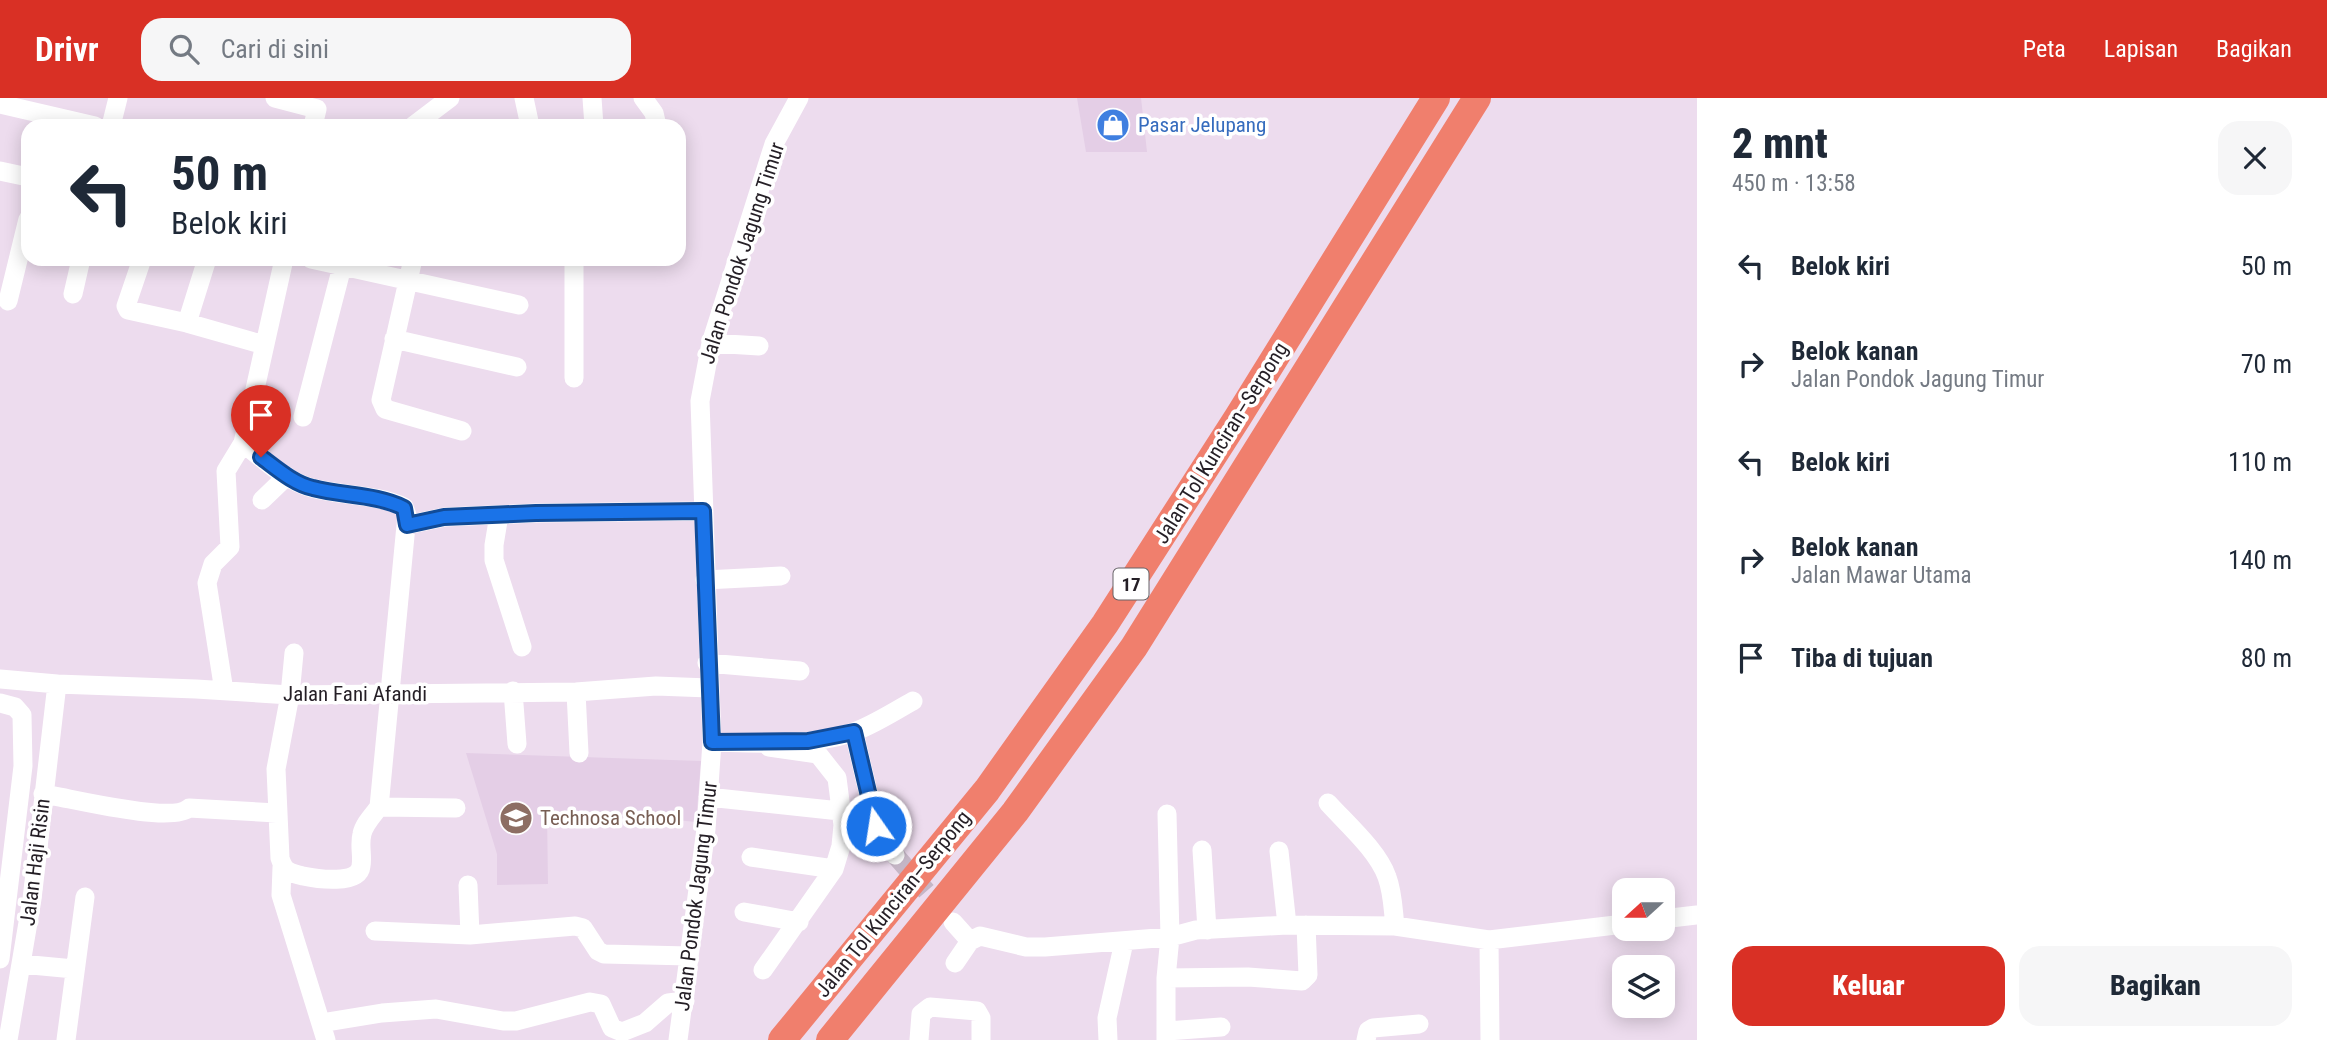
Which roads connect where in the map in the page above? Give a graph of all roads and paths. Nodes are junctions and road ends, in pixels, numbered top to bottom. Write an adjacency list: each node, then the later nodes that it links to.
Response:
1 (118, 98): 13 (street)
2 (275, 98): 11 (street)
3 (450, 98): 14 (street)
4 (524, 98): 15 (street)
5 (592, 98): 16 (street)
6 (643, 98): 17 (street)
7 (1436, 98): 115 (highway, Jalan Tol Kunciran–Serpong / 17)
8 (1477, 98): 116 (highway, Jalan Tol Kunciran–Serpong / 17)
9 (0, 104): 12 (street)
10 (795, 105): 35 (street, Jalan Pondok Jagung Timur)
11 (320, 111)
12 (64, 119)
13 (113, 119)
14 (422, 119)
15 (526, 119)
16 (594, 119)
17 (655, 119)
18 (0, 171): 19 (street)
19 (21, 176)
20 (21, 248): 31 (street)
21 (79, 266): 30 (street)
22 (140, 266): 33 (street)
23 (204, 266): 33 (street)
24 (282, 266): 36 (street)
25 (342, 266): 40 (street)
26 (355, 266): 29 (street)
27 (412, 266): 29 (street)
28 (574, 266): 39 (street)
29 (409, 279): 32 (street); 34 (street)
30 (73, 294)
31 (8, 301)
32 (519, 305)
33 (187, 323): 36 (street)
34 (394, 339): 38 (street); 41 (street)
35 (711, 343): 37 (street); 45 (street, Jalan Pondok Jagung Timur)
36 (264, 345): 42 (street)
37 (759, 346)
38 (517, 367)
39 (574, 378)
40 (303, 417)
41 (462, 431)
42 (243, 443): 43 (street); 57 (street)
43 (287, 476): 44 (street); 47 (street)
44 (262, 500)
45 (703, 511): 46 (street); 49 (street, Jalan Pondok Jagung Timur)
46 (499, 515): 47 (street); 50 (street)
47 (407, 525): 61 (street)
48 (781, 576): 49 (street)
49 (705, 580): 52 (street, Jalan Pondok Jagung Timur)
50 (522, 647)
51 (294, 653): 60 (street)
52 (708, 663): 53 (street); 56 (street, Jalan Pondok Jagung Timur)
53 (800, 671)
54 (0, 679): 55 (street, Jalan Fani Afandi)
55 (57, 684): 57 (street, Jalan Fani Afandi); 69 (street, Jalan Haji Risin)
56 (709, 688): 59 (street, Jalan Fani Afandi); 65 (street, Jalan Pondok Jagung Timur)
57 (224, 691): 60 (street, Jalan Fani Afandi)
58 (513, 691): 59 (street, Jalan Fani Afandi); 61 (street, Jalan Fani Afandi); 66 (street)
59 (576, 692): 68 (street)
60 (290, 695): 61 (street, Jalan Fani Afandi); 75 (street)
61 (390, 695): 72 (street)
62 (914, 701): 64 (street)
63 (0, 703): 101 (street)
64 (854, 732): 65 (street); 79 (street)
65 (712, 742): 70 (street, Jalan Pondok Jagung Timur)
66 (517, 744)
67 (769, 747): 74 (street)
68 (579, 752)
69 (43, 794): 75 (street); 103 (street, Jalan Haji Risin)
70 (708, 797): 74 (street); 100 (street, Jalan Pondok Jagung Timur)
71 (1328, 803): 92 (street)
72 (379, 807): 73 (street); 81 (street)
73 (456, 808)
74 (840, 811): 82 (street)
75 (277, 813): 81 (street)
76 (1167, 814): 96 (street)
77 (1202, 850): 93 (street)
78 (1279, 851): 90 (street)
79 (895, 855)
80 (751, 857): 82 (street)
81 (282, 867): 110 (street)
82 (834, 869): 88 (street)
83 (468, 885): 95 (street)
84 (85, 897): 104 (street)
85 (744, 912): 88 (street)
86 (1697, 915): 87 (street)
87 (1675, 918)
88 (799, 922): 105 (street)
89 (953, 922): 98 (street)
90 (1296, 925): 92 (street); 93 (street); 106 (street)
91 (1612, 925): 97 (street)
92 (1395, 926): 97 (street)
93 (1208, 929): 96 (street)
94 (375, 931): 95 (street)
95 (470, 935): 100 (street)
96 (1170, 937): 99 (street); 106 (street)
97 (1489, 940): 121 (street)
98 (971, 941): 99 (street); 102 (street)
99 (1124, 942): 119 (street)
100 (690, 956): 107 (street, Jalan Pondok Jagung Timur)
101 (0, 958)
102 (955, 962)
103 (21, 964): 104 (street); 112 (street, Jalan Haji Risin)
104 (74, 969): 113 (street)
105 (763, 970)
106 (1166, 978): 111 (street)
107 (685, 1001): 110 (street); 114 (street, Jalan Pondok Jagung Timur)
108 (1419, 1024): 120 (street)
109 (1221, 1027): 111 (street)
110 (324, 1032)
111 (1166, 1036)
112 (8, 1040)
113 (66, 1040)
114 (678, 1040)
115 (782, 1040)
116 (830, 1040)
117 (919, 1040): 118 (street)
118 (981, 1040)
119 (1108, 1040)
120 (1366, 1040)
121 (1490, 1040)

